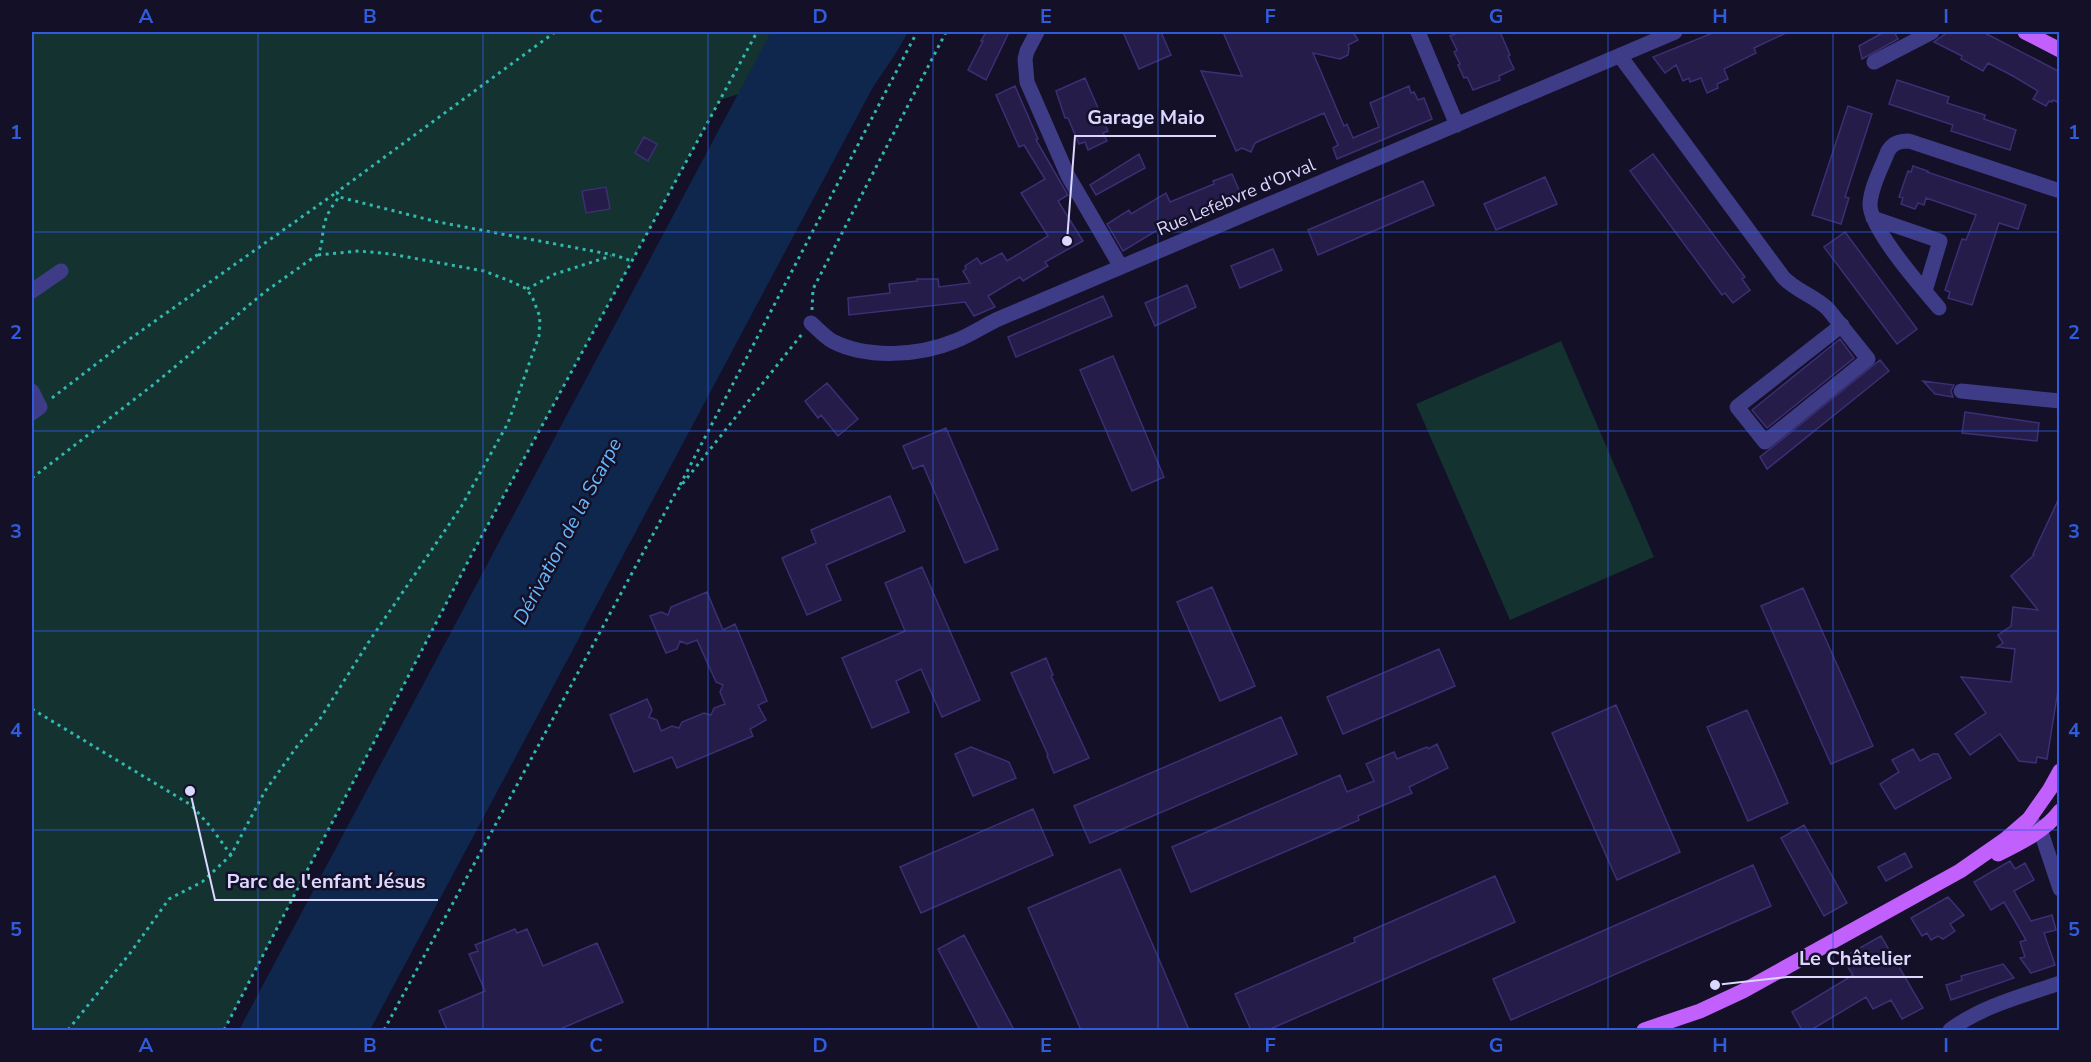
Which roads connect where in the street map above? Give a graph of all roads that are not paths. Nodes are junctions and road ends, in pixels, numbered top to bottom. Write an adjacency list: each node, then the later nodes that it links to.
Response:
1 (1037, 32): 12 (street)
2 (1418, 32): 9 (street)
3 (1675, 32): 7 (street, Rue Lefebvre d'Orval)
4 (1932, 32): 8 (street)
5 (2025, 32): 6 (main road)
6 (2060, 50)
7 (1620, 56): 9 (street, Rue Lefebvre d'Orval); 18 (street)
8 (1874, 62)
9 (1457, 125): 12 (street, Rue Lefebvre d'Orval)
10 (2060, 190): 11 (street)
11 (1873, 218): 15 (street); 15 (street)
12 (1121, 267): 17 (street, Rue Lefebvre d'Orval)
13 (61, 271): 14 (street)
14 (32, 291)
15 (1925, 291): 16 (street)
16 (1939, 308)
17 (811, 323)
18 (1842, 325): 18 (street)
19 (1961, 391): 21 (street)
20 (32, 392): 22 (street)
21 (2060, 401)
22 (36, 410)
23 (2060, 771): 25 (main road)
24 (2060, 811): 25 (main road)
25 (2034, 825): 26 (street); 28 (main road)
26 (2060, 889)
27 (2060, 983): 29 (street)
28 (1644, 1030)
29 (1950, 1030)

